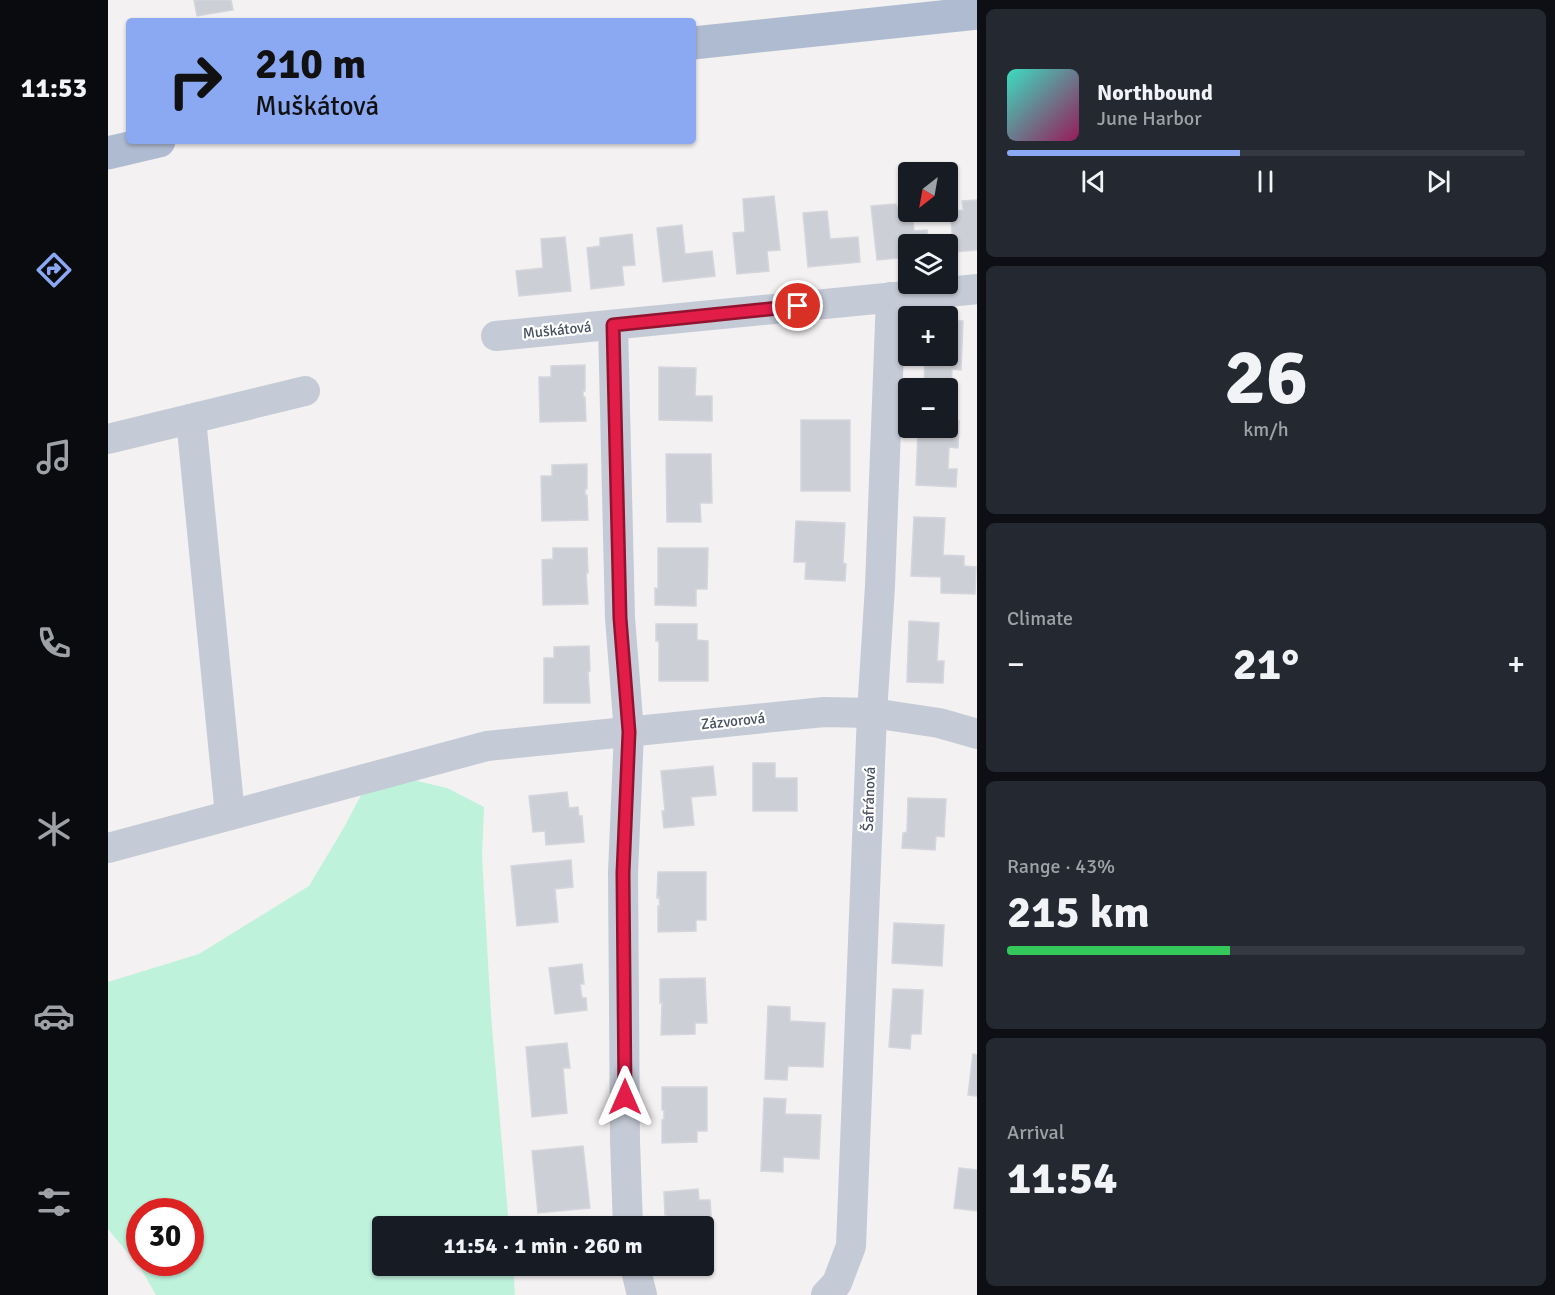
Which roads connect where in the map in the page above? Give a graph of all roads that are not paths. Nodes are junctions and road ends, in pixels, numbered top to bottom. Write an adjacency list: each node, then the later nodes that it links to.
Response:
1 (977, 13): 2 (main road)
2 (696, 43)
3 (146, 144): 4 (main road)
4 (108, 153)
5 (977, 289): 6 (street, Muškátová)
6 (891, 297): 7 (street, Muškátová); 12 (street, Šafránová)
7 (613, 325): 8 (street, Muškátová); 13 (street)
8 (496, 336)
9 (305, 391): 10 (street)
10 (191, 419): 11 (street); 15 (street)
11 (108, 439)
12 (872, 713): 13 (street, Zázvorová); 14 (street, Zázvorová); 20 (street, Šafránová)
13 (629, 732): 15 (street, Zázvorová); 17 (street)
14 (977, 734)
15 (230, 815): 16 (street, Zázvorová)
16 (108, 848)
17 (628, 1216)
18 (637, 1276): 19 (street)
19 (642, 1295)
20 (826, 1295)

